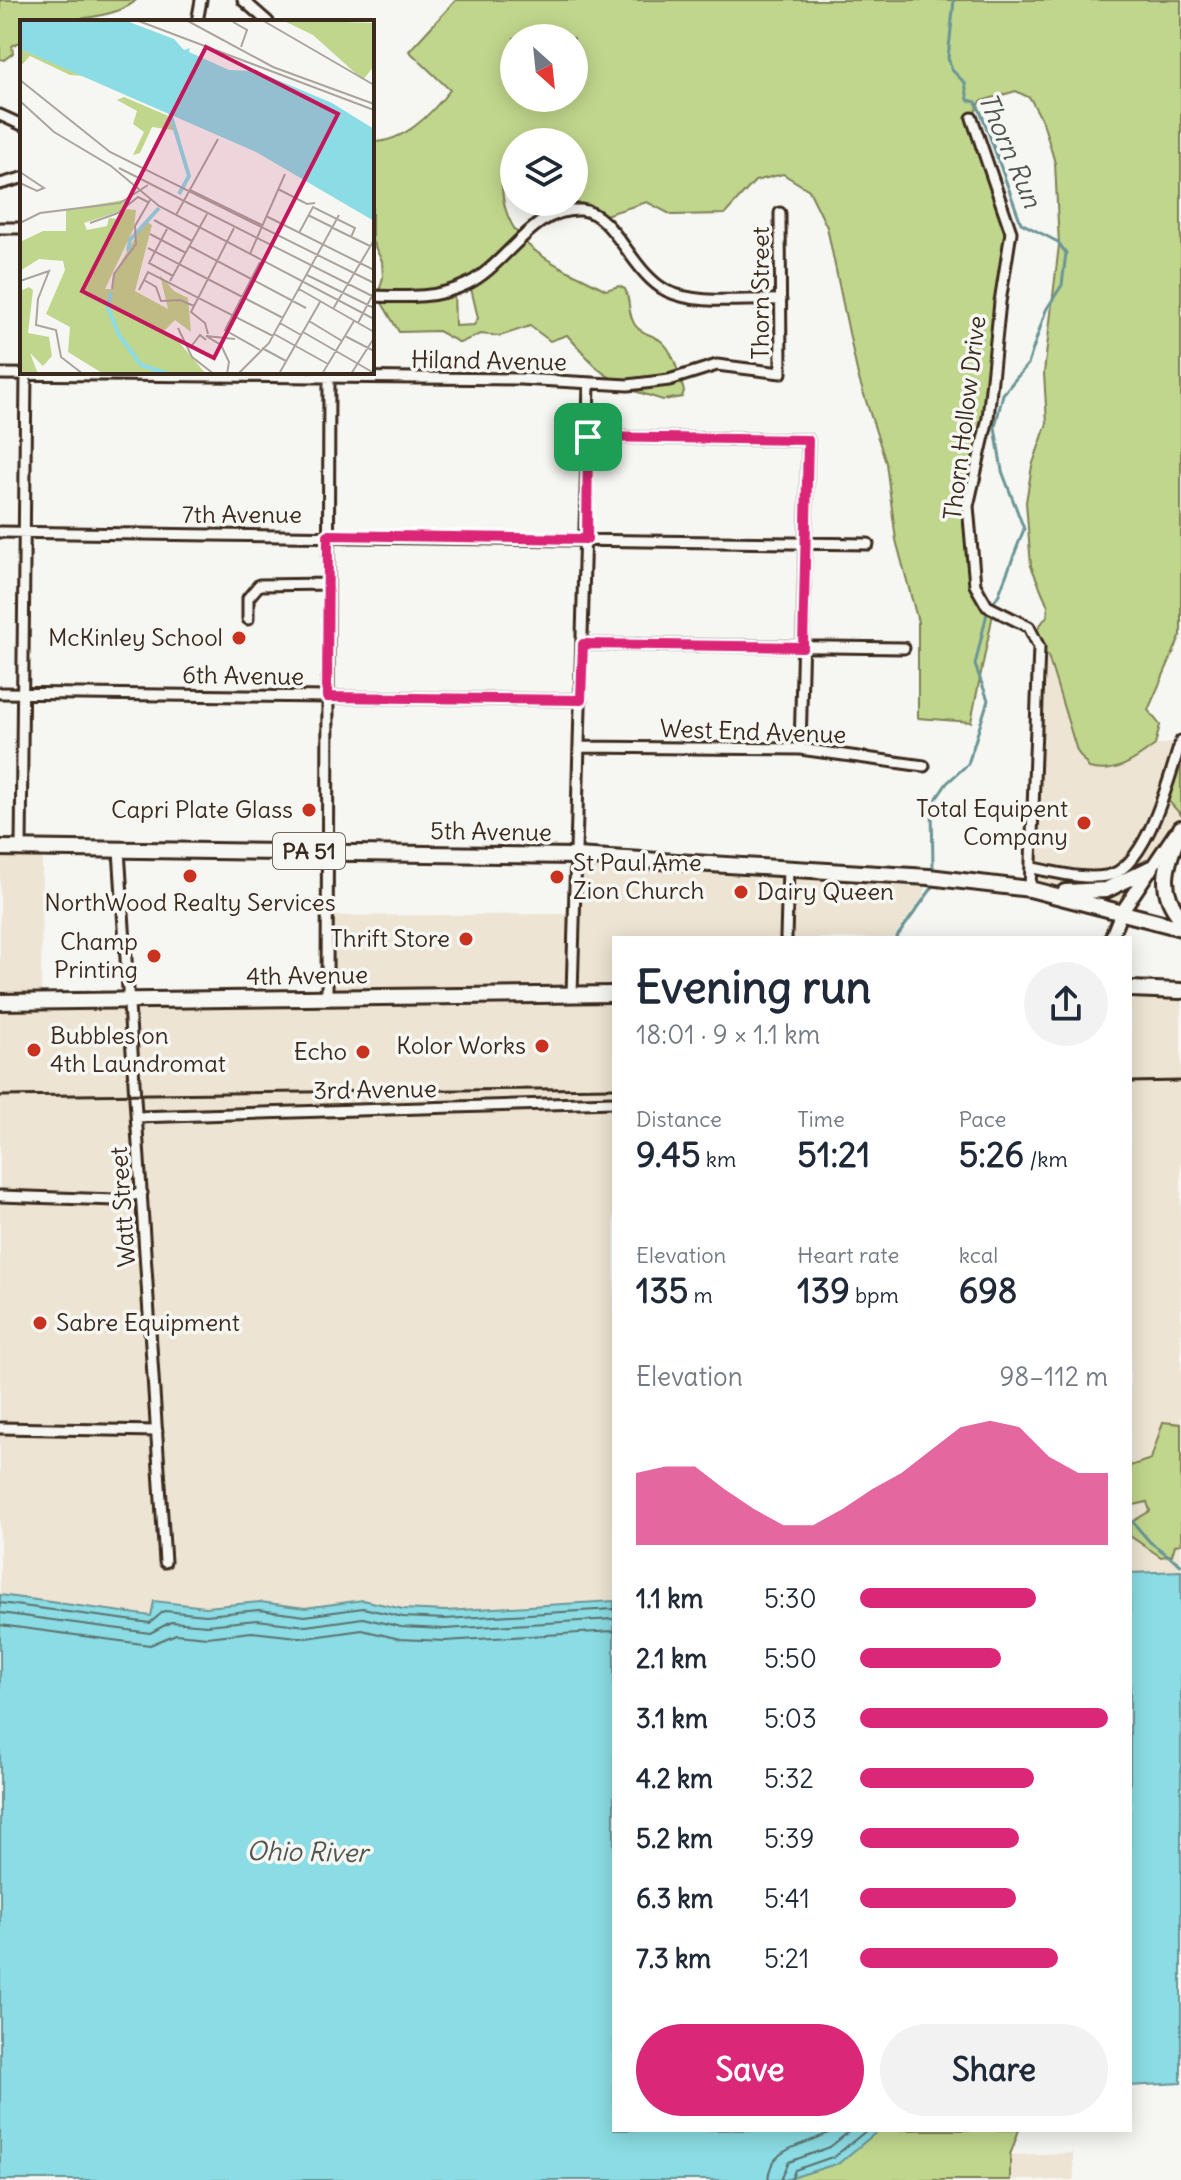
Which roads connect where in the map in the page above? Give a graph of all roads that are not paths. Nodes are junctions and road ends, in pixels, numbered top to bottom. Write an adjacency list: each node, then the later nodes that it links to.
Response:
1 (201, 0): 3 (street)
2 (243, 0): 4 (street)
3 (197, 20)
4 (266, 20)
5 (0, 115): 7 (street)
6 (972, 118): 47 (street, Thorn Hollow Drive)
7 (20, 124)
8 (20, 179): 9 (street)
9 (0, 184)
10 (780, 213): 12 (street, Thorn Street)
11 (374, 296): 12 (street)
12 (781, 300): 14 (street, Thorn Street)
13 (20, 373): 15 (street, Hiland Avenue)
14 (781, 373): 19 (street, Hiland Avenue)
15 (0, 374)
16 (26, 374): 22 (street)
17 (178, 374): 18 (street, Hiland Avenue)
18 (329, 375): 19 (street, Hiland Avenue); 23 (street)
19 (589, 384): 20 (street)
20 (588, 437): 24 (street); 25 (street)
21 (0, 532): 22 (street, 7th Avenue)
22 (24, 532): 23 (street, 7th Avenue); 33 (street)
23 (328, 535): 24 (street, 7th Avenue); 27 (street)
24 (587, 539): 25 (street, 7th Avenue); 29 (street)
25 (806, 542): 26 (street, 7th Avenue); 30 (street)
26 (868, 544)
27 (328, 584): 28 (street); 34 (street)
28 (248, 619)
29 (583, 644): 30 (street); 35 (street)
30 (803, 647): 31 (street); 38 (street)
31 (904, 648)
32 (0, 693): 33 (street, 6th Avenue)
33 (23, 693): 34 (street, 6th Avenue); 42 (street)
34 (327, 697): 35 (street, 6th Avenue); 44 (street)
35 (581, 700): 37 (street)
36 (1181, 741): 47 (street)
37 (579, 747): 38 (street, West End Avenue); 45 (street)
38 (800, 749): 39 (street, West End Avenue)
39 (924, 766)
40 (1181, 826): 48 (street); 51 (main road)
41 (0, 848): 42 (main road, 5th Avenue / PA 51)
42 (21, 848): 43 (main road, 5th Avenue / PA 51)
43 (119, 850): 44 (main road, 5th Avenue / PA 51); 60 (street, Watt Street)
44 (326, 852): 45 (main road, 5th Avenue / PA 51); 59 (street)
45 (576, 856): 46 (main road, 5th Avenue / PA 51); 58 (street)
46 (788, 868): 49 (main road, 5th Avenue / PA 51); 53 (street)
47 (1032, 868): 49 (street, Thorn Hollow Drive)
48 (1151, 868): 49 (main road); 50 (street)
49 (1030, 889): 50 (main road, 5th Avenue / PA 51)
50 (1121, 913): 52 (main road, PA 51); 54 (street)
51 (1181, 918)
52 (1181, 928)
53 (786, 936)
54 (1112, 936)
55 (1132, 989): 56 (main road)
56 (1181, 991)
57 (612, 994): 58 (main road, 4th Avenue)
58 (572, 995): 59 (main road, 4th Avenue)
59 (327, 997): 60 (main road, 4th Avenue)
60 (129, 1000): 61 (main road, 4th Avenue); 63 (street, Watt Street)
61 (0, 1002)
62 (612, 1102): 63 (street, 3rd Avenue)
63 (137, 1117): 64 (street, Watt Street)
64 (142, 1193): 65 (street); 67 (street, Watt Street)
65 (0, 1196)
66 (0, 1428): 67 (street)
67 (157, 1431): 68 (street, Watt Street)
68 (165, 1562)

